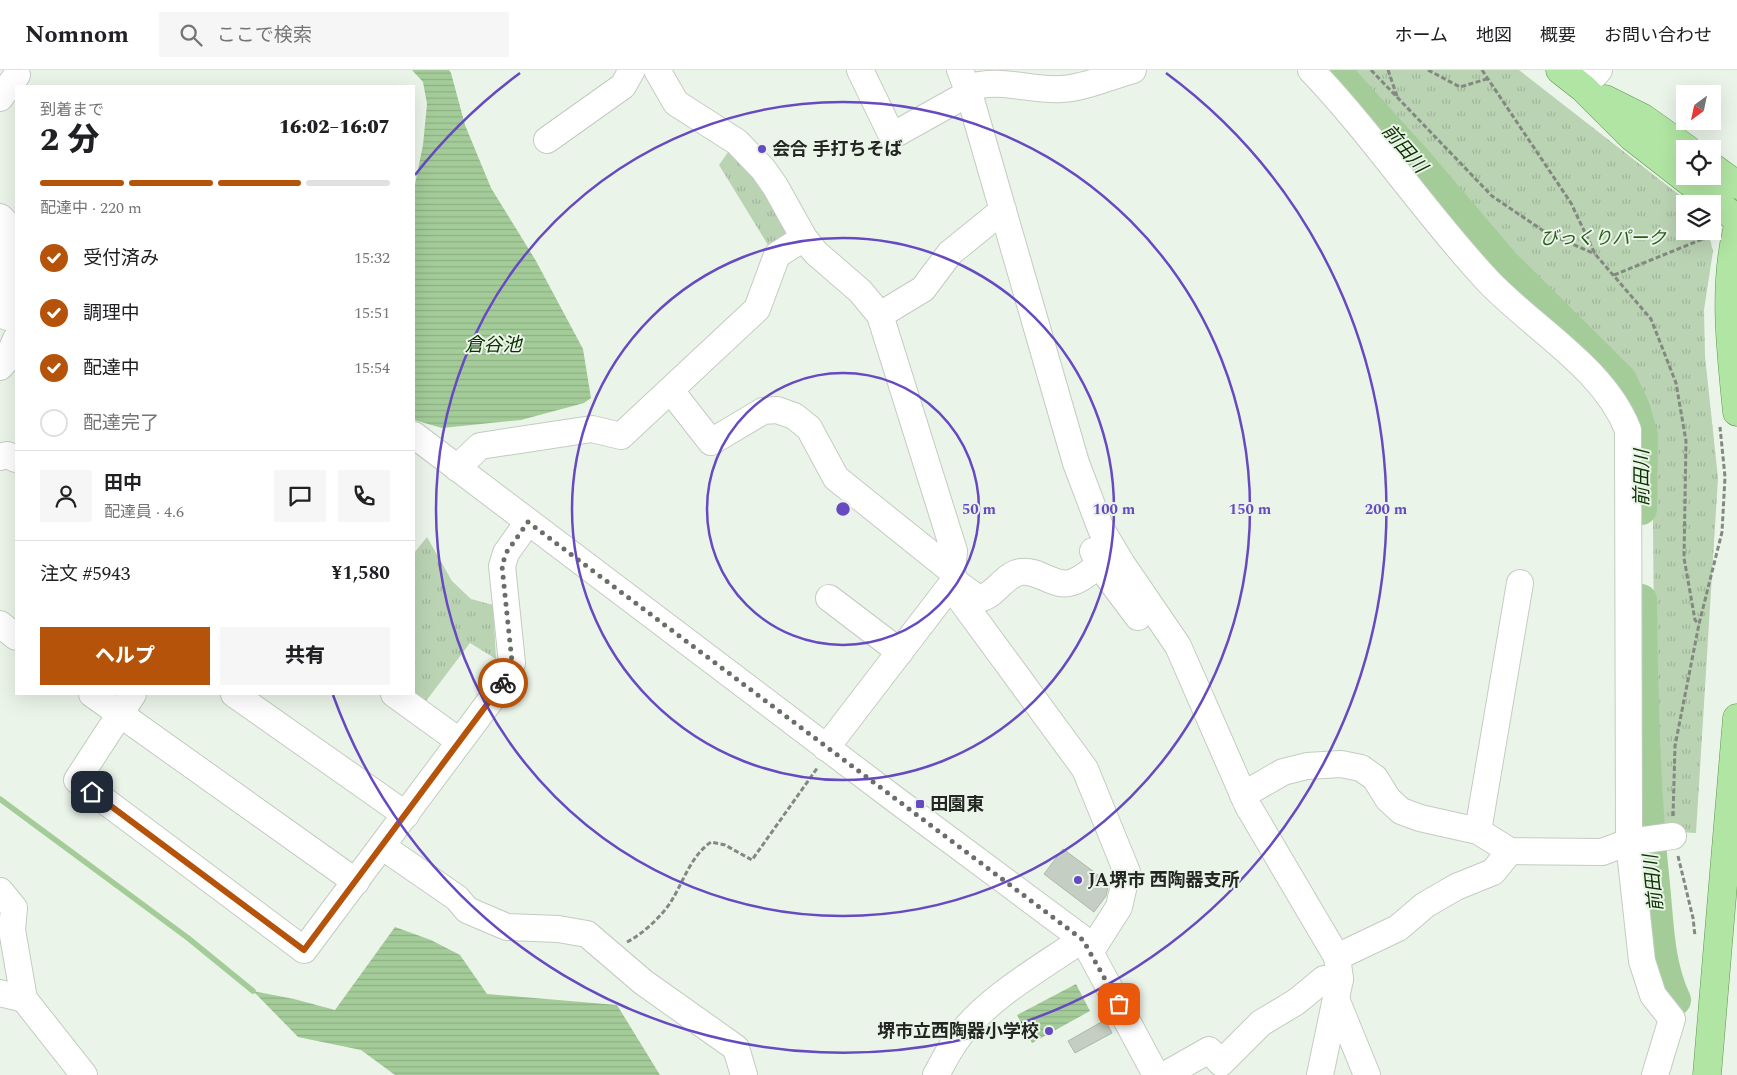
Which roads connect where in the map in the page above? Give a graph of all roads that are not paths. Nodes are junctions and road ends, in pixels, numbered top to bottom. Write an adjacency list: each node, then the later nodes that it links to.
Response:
1 (632, 70): 11 (street)
2 (657, 70): 18 (street)
3 (860, 70): 9 (street)
4 (1133, 70): 9 (street)
5 (1311, 70): 47 (street)
6 (1560, 70): 8 (main road)
7 (20, 77): 10 (street)
8 (1591, 79): 12 (main road); 17 (main road)
9 (966, 84): 15 (street)
10 (0, 98)
11 (547, 140)
12 (1676, 141)
13 (1721, 173): 14 (main road)
14 (1737, 185)
15 (1003, 210): 19 (street); 24 (street)
16 (0, 217): 20 (street)
17 (1731, 227): 23 (main road)
18 (804, 238): 19 (street); 22 (street)
19 (880, 315): 31 (street)
20 (10, 325): 21 (street)
21 (0, 367)
22 (671, 391): 28 (street); 31 (street)
23 (1728, 415)
24 (1067, 432): 30 (street); 34 (street)
25 (415, 437): 28 (street)
26 (0, 457): 27 (street)
27 (15, 458)
28 (457, 468): 29 (street)
29 (528, 522): 41 (street); 42 (street)
30 (1099, 566): 31 (street); 34 (street)
31 (953, 576): 35 (street); 52 (street)
32 (1520, 583): 45 (street)
33 (829, 598): 35 (street)
34 (1172, 636): 43 (street)
35 (900, 652): 42 (street)
36 (95, 695): 39 (street)
37 (235, 695): 44 (street)
38 (395, 695): 41 (street)
39 (126, 704): 50 (street); 50 (street)
40 (1737, 718): 63 (main road)
41 (459, 741): 44 (street)
42 (828, 749): 52 (street)
43 (1243, 795): 45 (street); 53 (street)
44 (406, 815): 48 (street)
45 (1478, 831): 49 (street)
46 (1668, 837): 47 (street)
47 (1629, 842): 49 (street); 62 (street)
48 (383, 846): 50 (street); 56 (street)
49 (1510, 851): 53 (street)
50 (356, 882)
51 (0, 891): 54 (street)
52 (1087, 945): 57 (street); 58 (street)
53 (1338, 978): 59 (street); 60 (street); 61 (street)
54 (12, 996): 55 (street)
55 (84, 1075)
56 (744, 1075)
57 (936, 1075)
58 (1156, 1075)
59 (1166, 1075)
60 (1320, 1075)
61 (1367, 1075)
62 (1655, 1075)
63 (1707, 1075)

